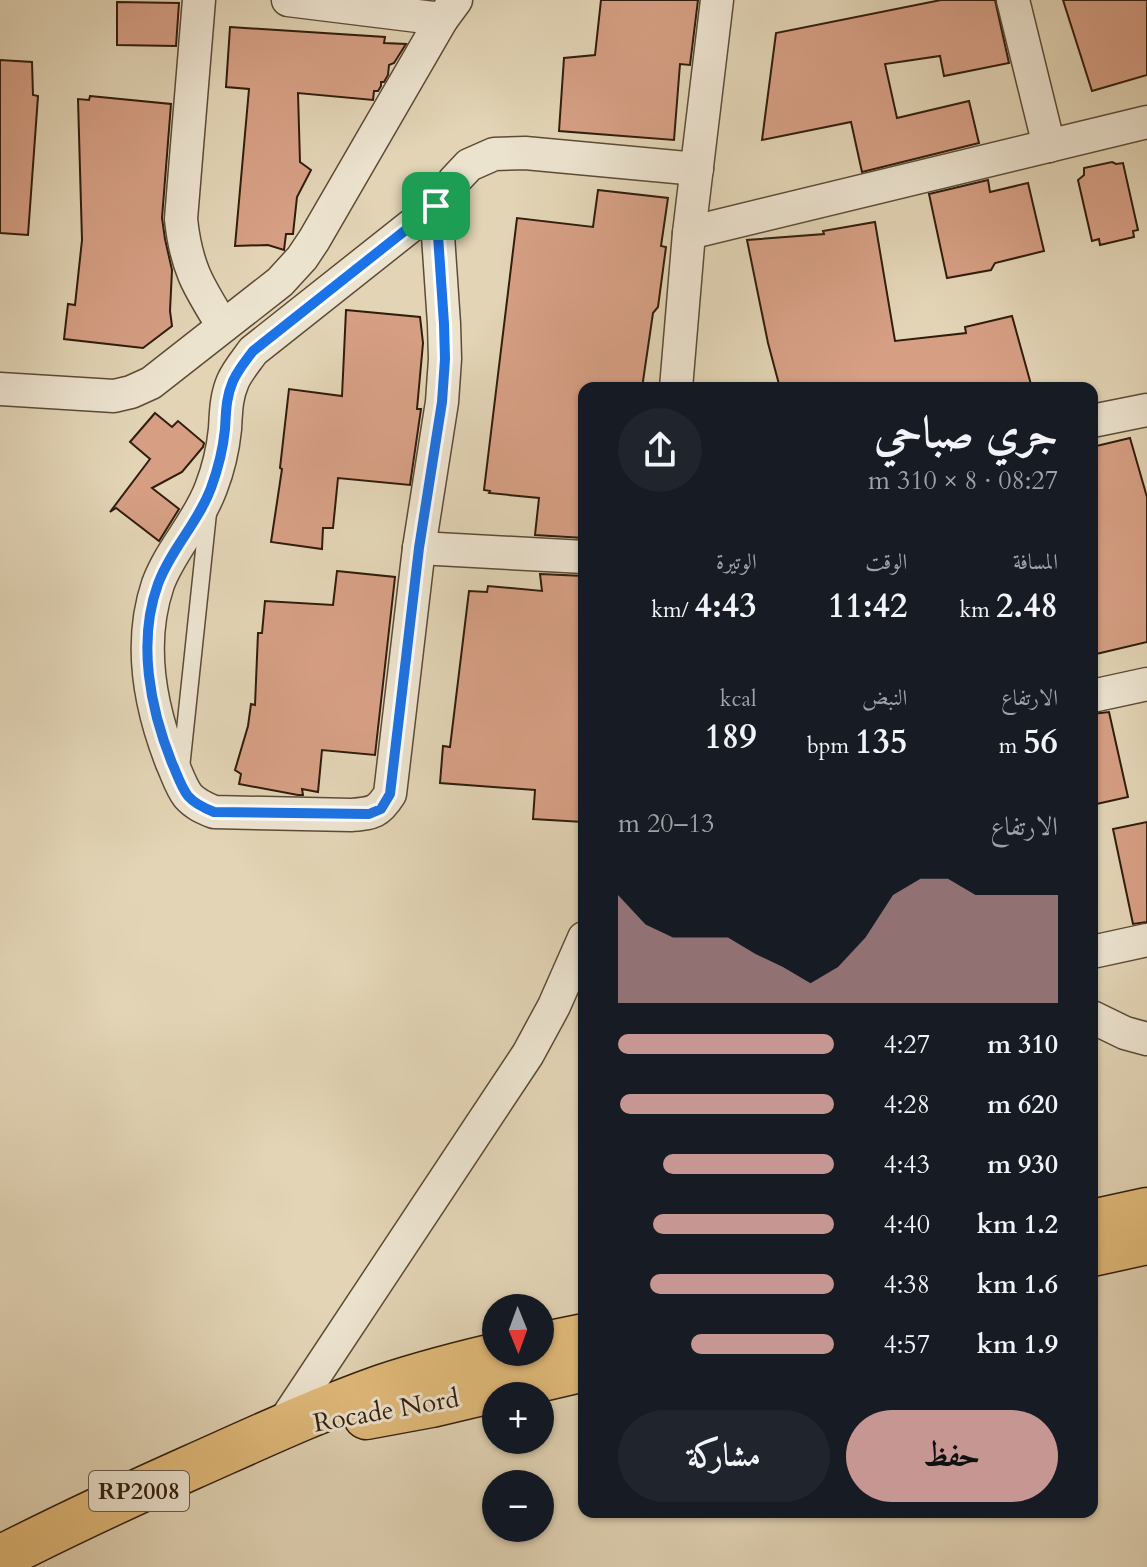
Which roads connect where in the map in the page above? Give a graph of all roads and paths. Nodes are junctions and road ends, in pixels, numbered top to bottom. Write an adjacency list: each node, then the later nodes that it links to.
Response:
1 (199, 0): 11 (street)
2 (288, 0): 5 (street)
3 (718, 0): 8 (street)
4 (1013, 0): 7 (street)
5 (449, 10): 11 (street)
6 (1147, 122): 7 (street)
7 (1049, 146): 10 (street)
8 (697, 169): 9 (street); 10 (street)
9 (436, 206): 16 (street); 17 (street)
10 (689, 233): 12 (street)
11 (223, 326): 13 (street)
12 (677, 382)
13 (0, 389)
14 (1147, 410): 15 (street)
15 (1098, 420)
16 (210, 491): 21 (lane); 21 (street)
17 (419, 548): 18 (street); 21 (street)
18 (578, 557)
19 (1147, 684): 20 (street)
20 (1098, 695)
21 (180, 782)
22 (1147, 940): 23 (street)
23 (1098, 951)
24 (578, 952): 35 (street)
25 (1098, 1020): 26 (street)
26 (1147, 1039)
27 (1147, 1210): 28 (highway)
28 (1098, 1221)
29 (1147, 1242): 30 (highway)
30 (1098, 1253)
31 (578, 1337): 32 (highway)
32 (554, 1342)
33 (482, 1359): 35 (highway, Rocade Nord / RP2008)
34 (578, 1370): 35 (highway, Rocade Nord / RP2008)
35 (280, 1428): 36 (highway, Rocade Nord / RP2008)
36 (0, 1558)

